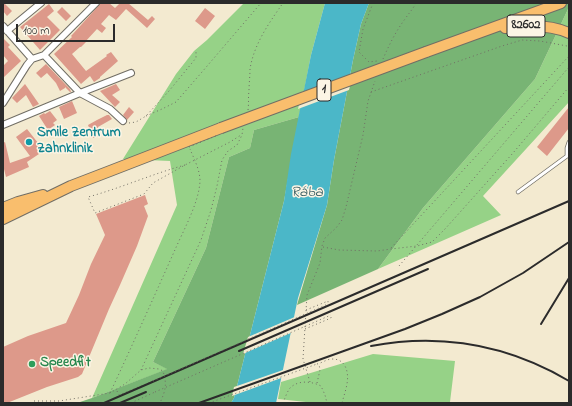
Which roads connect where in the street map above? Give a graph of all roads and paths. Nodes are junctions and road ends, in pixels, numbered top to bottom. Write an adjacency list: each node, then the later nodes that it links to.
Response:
1 (42, 3): 8 (street)
2 (96, 3): 13 (street)
3 (261, 3): 26 (path)
4 (283, 3): 25 (path)
5 (373, 3): 15 (path)
6 (416, 3): 15 (path)
7 (561, 3): 9 (main road, 1)
8 (5, 29): 16 (street)
9 (483, 32): 10 (main road, 82602); 34 (main road, 1, bridge)
10 (569, 33)
11 (569, 47): 22 (path)
12 (196, 50): 26 (path)
13 (44, 55): 16 (street); 23 (street)
14 (569, 56): 40 (path)
15 (384, 57): 17 (path)
16 (32, 59): 24 (street)
17 (381, 63)
18 (569, 67): 39 (path)
19 (131, 73): 23 (street)
20 (375, 80): 22 (path)
21 (569, 87): 39 (path)
22 (371, 92): 38 (path)
23 (80, 93): 27 (street); 28 (street)
24 (3, 103)
25 (249, 105)
26 (146, 116): 27 (path)
27 (123, 121)
28 (3, 125)
29 (569, 142): 31 (lane)
30 (189, 147): 32 (path)
31 (568, 156): 35 (lane)
32 (194, 160): 33 (path); 45 (path); 49 (path)
33 (185, 165): 33 (path)
34 (71, 186): 36 (main road, 1); 37 (main road, 1)
35 (518, 192)
36 (3, 208)
37 (3, 219)
38 (322, 246): 40 (path); 42 (path)
39 (417, 246): 40 (path); 41 (path)
40 (391, 249)
41 (400, 266)
42 (306, 310): 43 (path); 48 (path, bridge)
43 (304, 329): 46 (path); 51 (path, bridge)
44 (319, 364): 47 (path); 53 (path, bridge); 56 (path)
45 (141, 370): 48 (path); 52 (path)
46 (310, 382): 47 (path); 54 (path)
47 (317, 384): 55 (path)
48 (116, 390): 49 (path)
49 (110, 393): 50 (path)
50 (34, 401)
51 (131, 403)
52 (160, 403)
53 (209, 403)
54 (283, 403)
55 (327, 403)
56 (342, 403)

